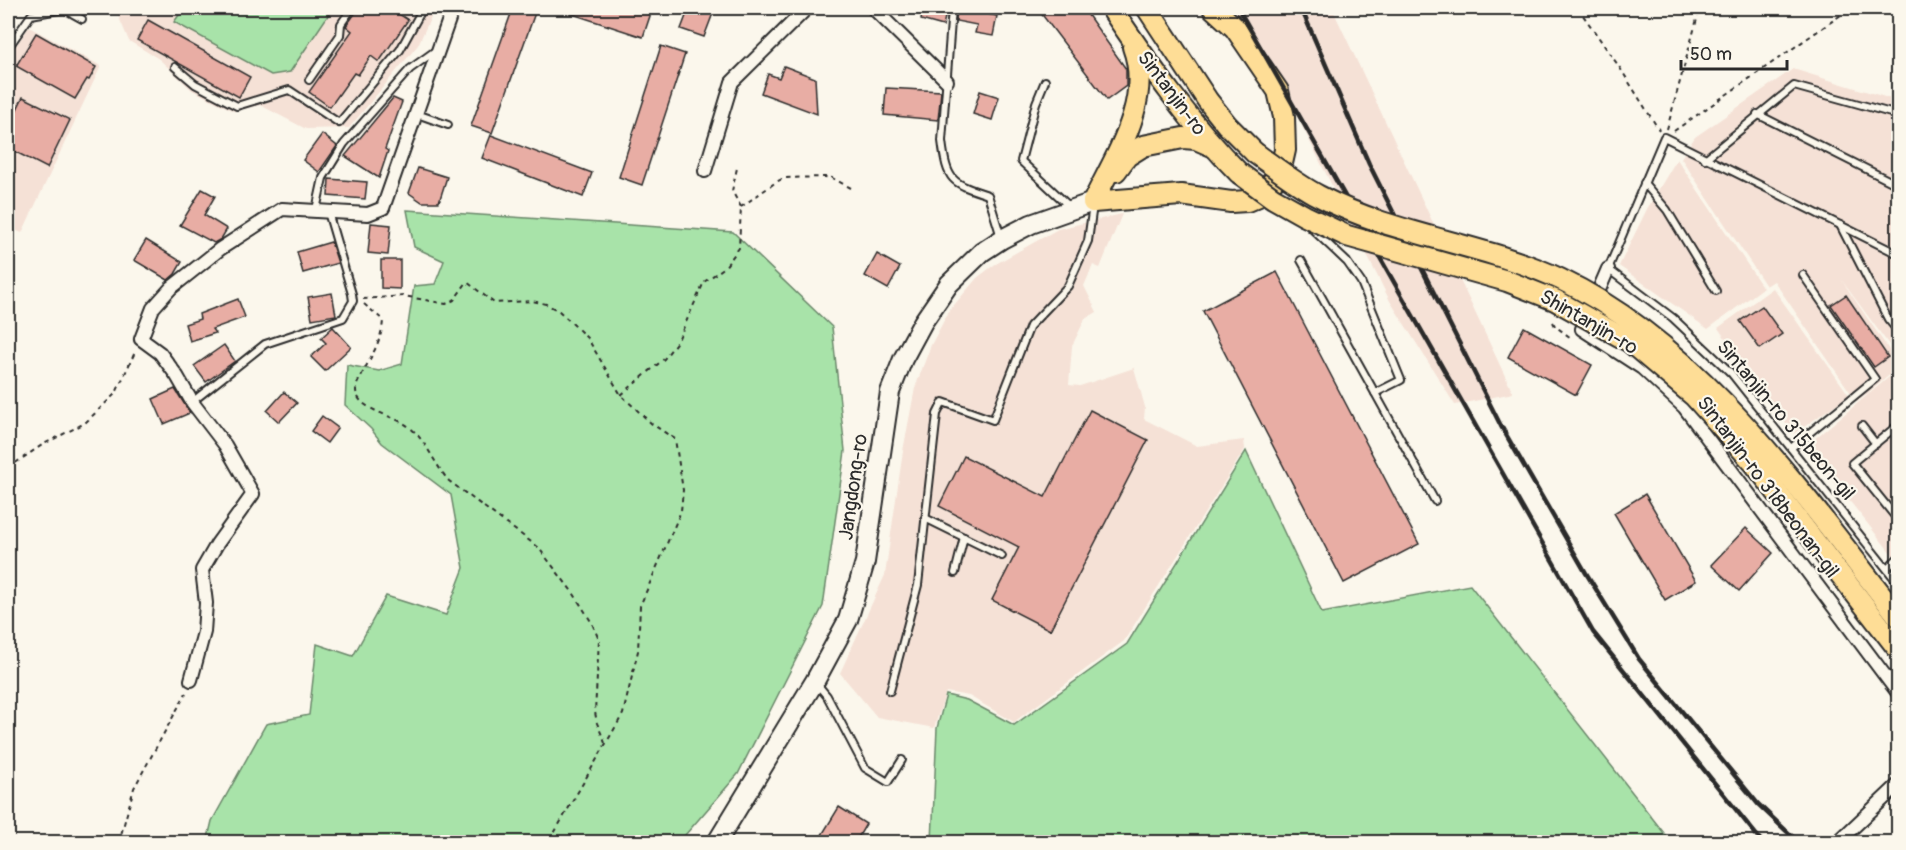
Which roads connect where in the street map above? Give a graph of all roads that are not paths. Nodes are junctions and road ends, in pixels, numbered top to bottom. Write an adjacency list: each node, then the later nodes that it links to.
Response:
1 (352, 8): 15 (lane)
2 (423, 8): 14 (lane)
3 (453, 8): 13 (street)
4 (807, 8): 25 (street)
5 (873, 8): 16 (street)
6 (952, 8): 16 (lane)
7 (1112, 8): 11 (main road, Sintanjin-ro)
8 (1147, 8): 23 (main road, Sintanjin-ro)
9 (1213, 8): 29 (main road)
10 (82, 19): 12 (lane)
11 (1128, 33): 22 (main road, Sintanjin-ro); 30 (main road)
12 (8, 48)
13 (438, 49): 18 (street); 32 (lane)
14 (175, 67)
15 (309, 80)
16 (947, 81): 34 (lane)
17 (1045, 81): 31 (lane)
18 (416, 113): 21 (lane); 32 (street)
19 (1757, 114): 20 (lane); 24 (lane); 28 (lane)
20 (1899, 115)
21 (448, 125)
22 (1212, 146): 26 (main road, Sintanjin-ro); 30 (main road)
23 (1255, 153): 56 (main road, Shintanjin-ro, bridge)
24 (1705, 159): 27 (lane); 33 (lane)
25 (705, 171)
26 (1239, 173): 57 (main road, Shintanjin-ro, bridge)
27 (1644, 183): 37 (lane); 39 (lane)
28 (1899, 185)
29 (1263, 194): 30 (main road); 41 (lane)
30 (1093, 202): 31 (street, Jangdong-ro); 48 (lane)
31 (1071, 208): 34 (street, Jangdong-ro)
32 (322, 211): 42 (lane); 42 (street)
33 (1840, 225): 35 (lane); 40 (lane)
34 (1002, 239): 59 (street, Jangdong-ro)
35 (1899, 254)
36 (1302, 260): 41 (lane)
37 (1608, 269): 46 (lane, Sintanjin-ro 315beon-gil); 61 (street, Sintanjin-ro 318beonan-gil)
38 (1803, 275): 46 (lane)
39 (1716, 291)
40 (1899, 331)
41 (1375, 393): 47 (lane)
42 (192, 402): 58 (street)
43 (1899, 425): 45 (lane)
44 (1862, 426): 45 (lane)
45 (1876, 444): 49 (lane)
46 (1791, 448): 53 (lane, Sintanjin-ro 315beon-gil)
47 (1436, 501)
48 (925, 519): 50 (lane); 60 (lane)
49 (1899, 520)
50 (964, 537): 51 (lane); 54 (lane)
51 (1002, 556)
52 (1899, 558): 53 (lane)
53 (1887, 568): 55 (lane, Sintanjin-ro 315beon-gil)
54 (955, 573)
55 (1899, 583)
56 (1899, 616)
57 (1899, 649)
58 (191, 680)
59 (814, 681): 62 (lane); 64 (street, Jangdong-ro)
60 (890, 691)
61 (1899, 693)
62 (902, 760)
63 (1899, 785): 65 (street)
64 (717, 843)
65 (1838, 843)

